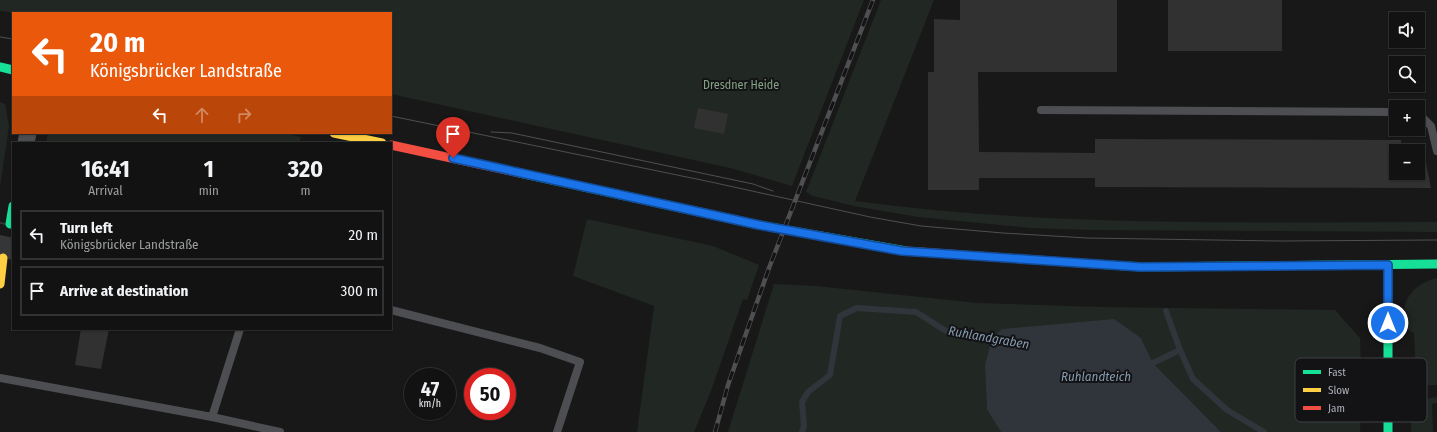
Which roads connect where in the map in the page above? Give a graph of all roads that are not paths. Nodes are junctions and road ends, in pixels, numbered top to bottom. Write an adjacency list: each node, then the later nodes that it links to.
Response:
1 (0, 67): 2 (main road)
2 (12, 70)
3 (1041, 110): 4 (lane)
4 (1389, 112)
5 (1425, 120): 9 (lane)
6 (339, 134): 7 (main road)
7 (377, 142)
8 (392, 145): 14 (main road)
9 (1437, 151)
10 (12, 212): 11 (main road)
11 (10, 224)
12 (3, 258): 15 (main road)
13 (1437, 264): 14 (main road)
14 (1388, 265): 18 (main road)
15 (0, 284)
16 (392, 310): 22 (lane)
17 (240, 330): 20 (lane)
18 (1388, 358)
19 (0, 378): 20 (lane)
20 (212, 417): 21 (lane)
21 (280, 432)
22 (557, 432)

